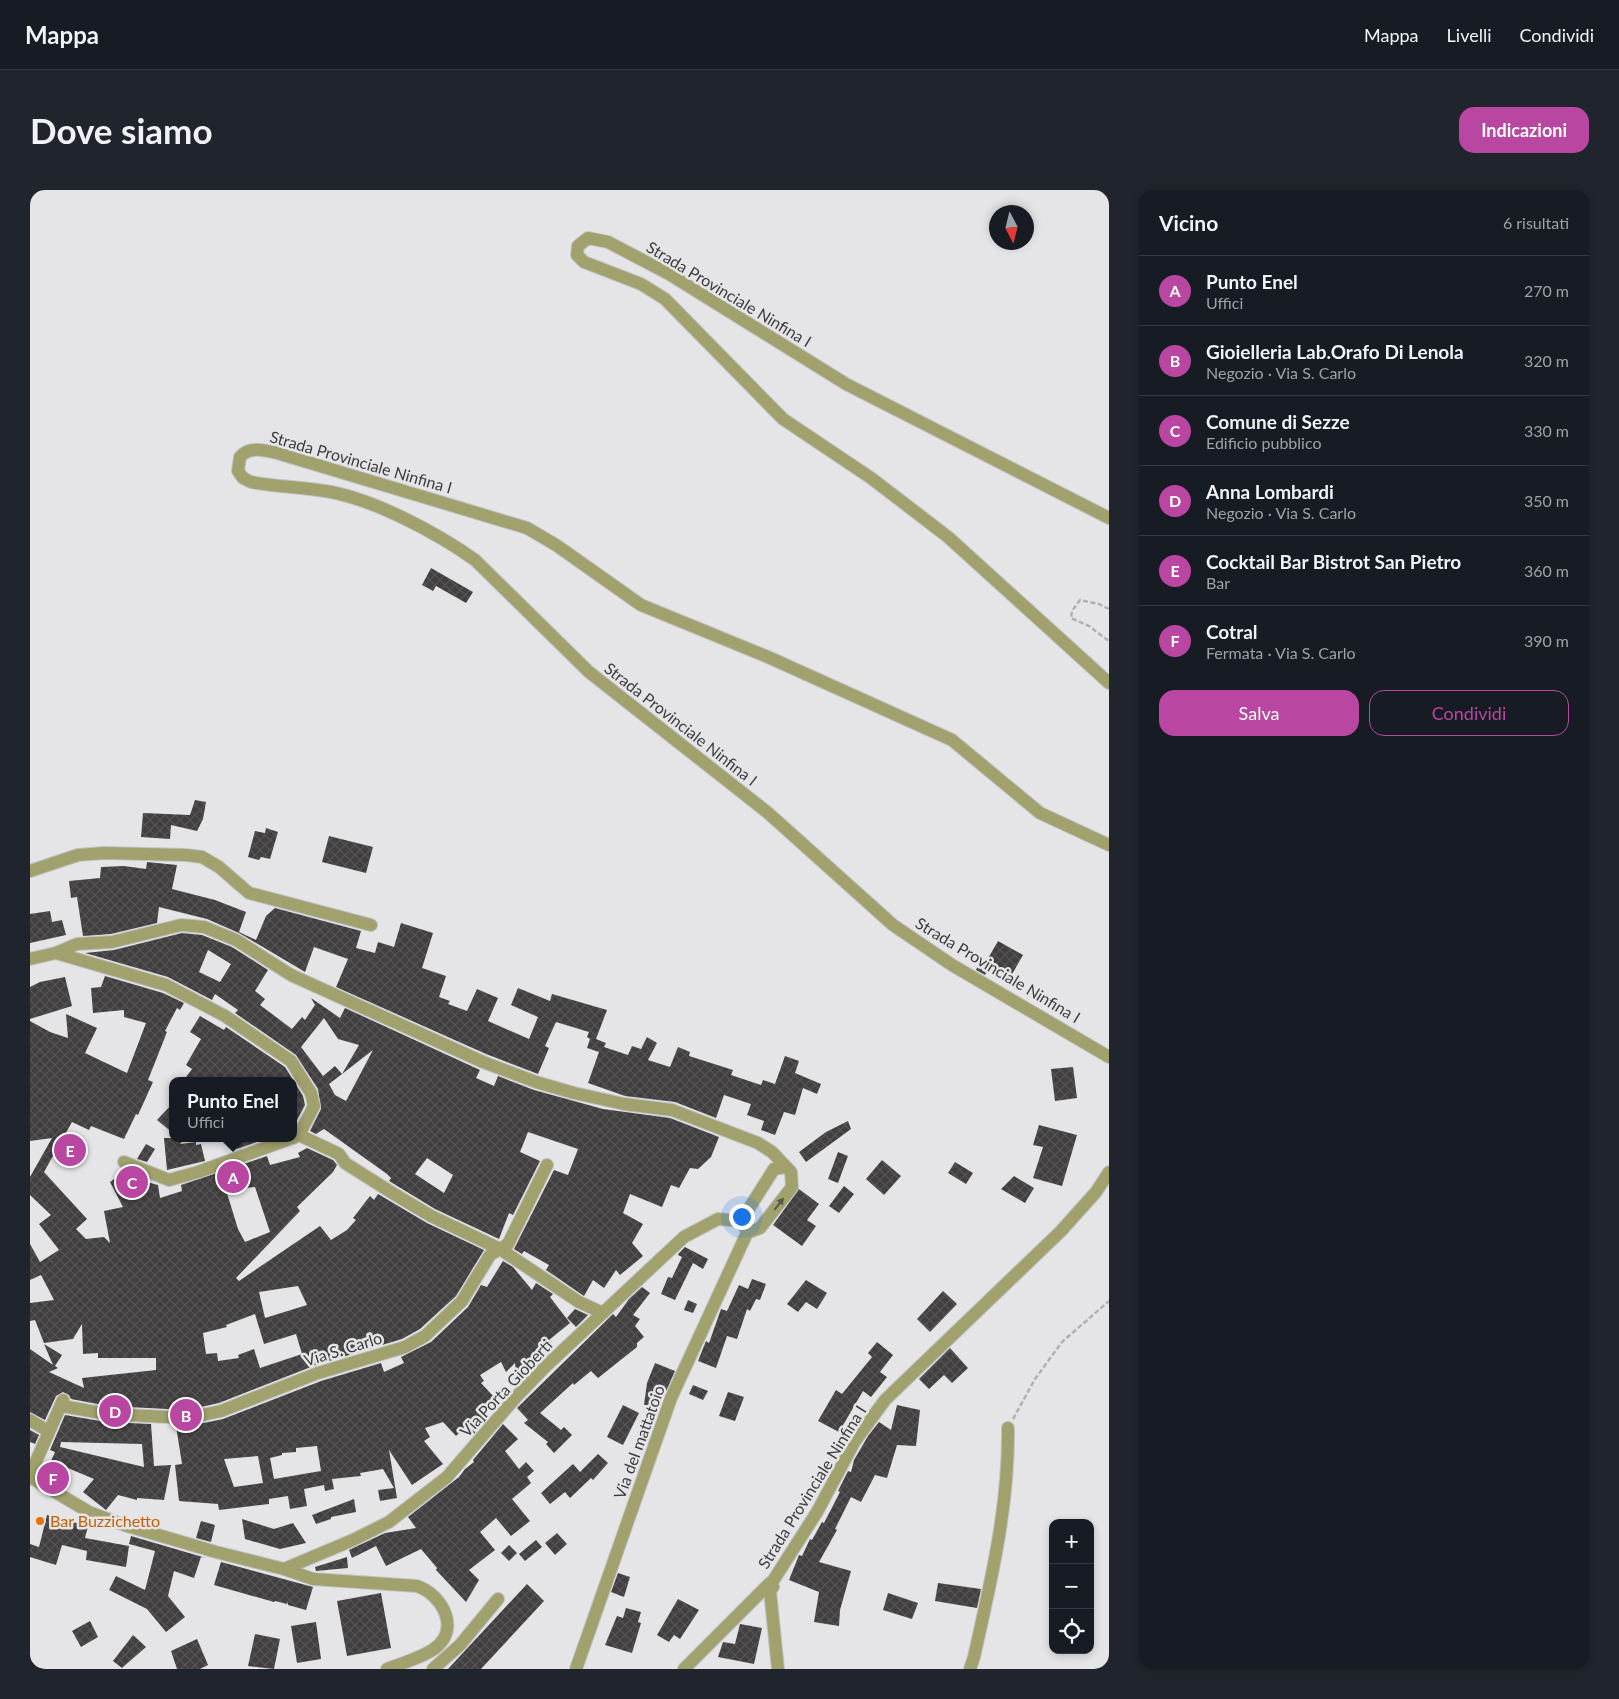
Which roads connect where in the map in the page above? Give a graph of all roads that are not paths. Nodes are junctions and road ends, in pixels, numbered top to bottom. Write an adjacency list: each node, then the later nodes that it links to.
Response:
1 (1109, 518): 2 (street, Strada Provinciale Ninfina I)
2 (1109, 683)
3 (1109, 845): 8 (street, Strada Provinciale Ninfina I)
4 (30, 871): 5 (street)
5 (371, 925)
6 (56, 953): 7 (street); 9 (street); 14 (street)
7 (30, 959)
8 (1109, 1057)
9 (297, 1132)
10 (297, 1138): 17 (street)
11 (280, 1142): 12 (street)
12 (124, 1162)
13 (547, 1165): 17 (street, Via S. Carlo)
14 (786, 1167): 16 (street, Via del mattatoio); 16 (street, one-way to 14)
15 (1109, 1172): 24 (street, Strada Provinciale Ninfina I)
16 (744, 1227): 18 (street, Via Porta Gioberti); 28 (street, Via del mattatoio)
17 (500, 1249): 18 (street); 21 (street, Via S. Carlo)
18 (603, 1313): 23 (street, Via Porta Gioberti)
19 (30, 1420): 21 (street)
20 (1008, 1428): 31 (street)
21 (48, 1431): 22 (street)
22 (30, 1476): 23 (street)
23 (284, 1568): 26 (street)
24 (769, 1588): 29 (street); 30 (street, Strada Provinciale Ninfina I)
25 (498, 1599): 27 (street)
26 (387, 1669)
27 (433, 1669)
28 (576, 1669)
29 (684, 1669)
30 (778, 1669)
31 (970, 1669)

